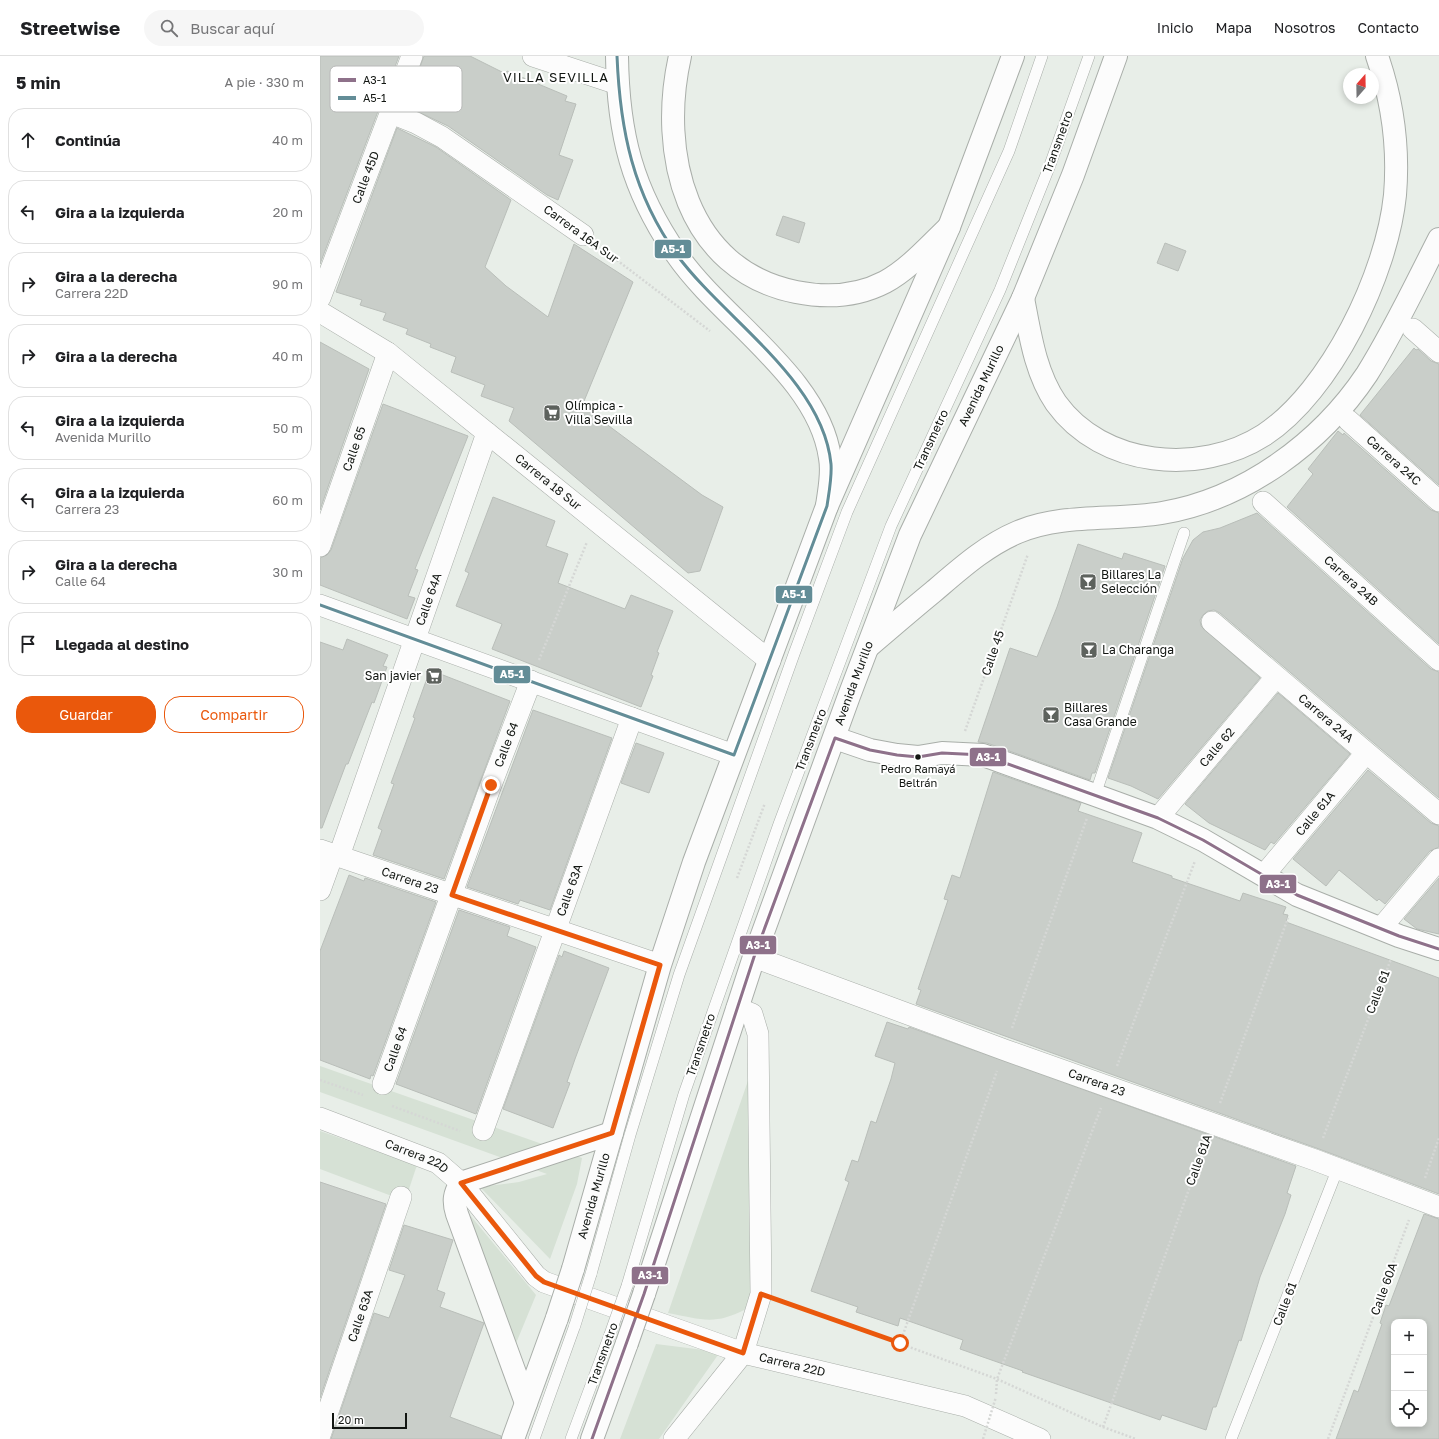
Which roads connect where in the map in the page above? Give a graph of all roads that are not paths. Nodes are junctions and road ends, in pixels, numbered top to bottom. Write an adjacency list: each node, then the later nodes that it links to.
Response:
1 (412, 56): 10 (street, Calle 45D)
2 (533, 56): 11 (street)
3 (617, 56): 11 (main road)
4 (680, 56): 13 (main road)
5 (1013, 56): 13 (main road, Avenida Murillo)
6 (1042, 56): 63 (lane)
7 (1089, 56): 64 (lane, Transmetro)
8 (1116, 56): 17 (main road, Avenida Murillo)
9 (1377, 56): 17 (main road)
10 (408, 66)
11 (618, 84): 26 (main road)
12 (391, 113): 14 (street, Carrera 16A Sur); 16 (street, Calle 45D)
13 (949, 227): 26 (main road, Avenida Murillo)
14 (583, 235)
15 (1439, 239): 32 (main road)
16 (320, 298)
17 (1023, 298): 32 (main road, Avenida Murillo)
18 (320, 312): 21 (street, Carrera 18 Sur)
19 (1413, 330): 20 (street)
20 (1439, 352)
21 (388, 353): 23 (street, Carrera 18 Sur); 28 (street, Calle 65)
22 (1348, 420): 24 (street, Carrera 24C)
23 (487, 433): 31 (street, Calle 64A); 34 (street, Carrera 18 Sur)
24 (1439, 501)
25 (1263, 502): 33 (street, Carrera 24B)
26 (827, 506): 34 (main road, Avenida Murillo)
27 (1184, 533): 41 (lane)
28 (320, 546)
29 (320, 605): 31 (street)
30 (1212, 622): 35 (street, Carrera 24A)
31 (415, 639): 36 (street); 44 (street, Calle 64A)
32 (868, 647): 38 (main road, Avenida Murillo)
33 (1439, 660)
34 (770, 661): 40 (main road, Avenida Murillo)
35 (1276, 677): 39 (street, Carrera 24A); 43 (street, Calle 62)
36 (531, 681): 37 (street); 48 (street, Calle 64)
37 (632, 718): 40 (street); 49 (street, Calle 63A)
38 (835, 738): 41 (main road); 52 (main road, Avenida Murillo)
39 (1366, 753): 42 (street, Carrera 24A); 46 (street, Calle 61A)
40 (734, 755): 53 (main road, Avenida Murillo)
41 (1095, 795): 43 (main road)
42 (1439, 814)
43 (1158, 818): 46 (main road)
44 (331, 854): 47 (street, Calle 64A); 48 (street, Carrera 23)
45 (1439, 858): 50 (street)
46 (1264, 875): 50 (main road)
47 (320, 890)
48 (452, 895): 49 (street, Carrera 23); 55 (street, Calle 64)
49 (556, 930): 53 (street, Carrera 23); 57 (street, Calle 63A)
50 (1390, 932): 51 (main road)
51 (1439, 949)
52 (754, 957): 54 (main road, Avenida Murillo); 59 (street, Carrera 23)
53 (660, 965): 58 (main road, Avenida Murillo)
54 (737, 1008): 64 (main road, Avenida Murillo); 67 (street)
55 (385, 1094)
56 (320, 1118): 60 (street, Carrera 22D)
57 (475, 1132)
58 (612, 1133): 60 (main road); 63 (main road, Avenida Murillo)
59 (1338, 1168): 62 (street, Carrera 23); 76 (lane, Calle 61)
60 (461, 1183): 67 (street, Carrera 22D); 68 (main road)
61 (401, 1197): 69 (street, Calle 63A)
62 (1439, 1207)
63 (582, 1271): 65 (main road, Avenida Murillo, bridge)
64 (635, 1290): 66 (main road, Avenida Murillo, bridge)
65 (566, 1322): 68 (main road, Avenida Murillo); 71 (lane)
66 (618, 1340): 72 (lane, Transmetro); 73 (main road, Avenida Murillo)
67 (743, 1353): 74 (street); 75 (street, Carrera 22D)
68 (526, 1403): 70 (main road, Avenida Murillo)
69 (320, 1435)
70 (513, 1439)
71 (534, 1439)
72 (571, 1439)
73 (592, 1439)
74 (674, 1439)
75 (1040, 1439)
76 (1232, 1439)

